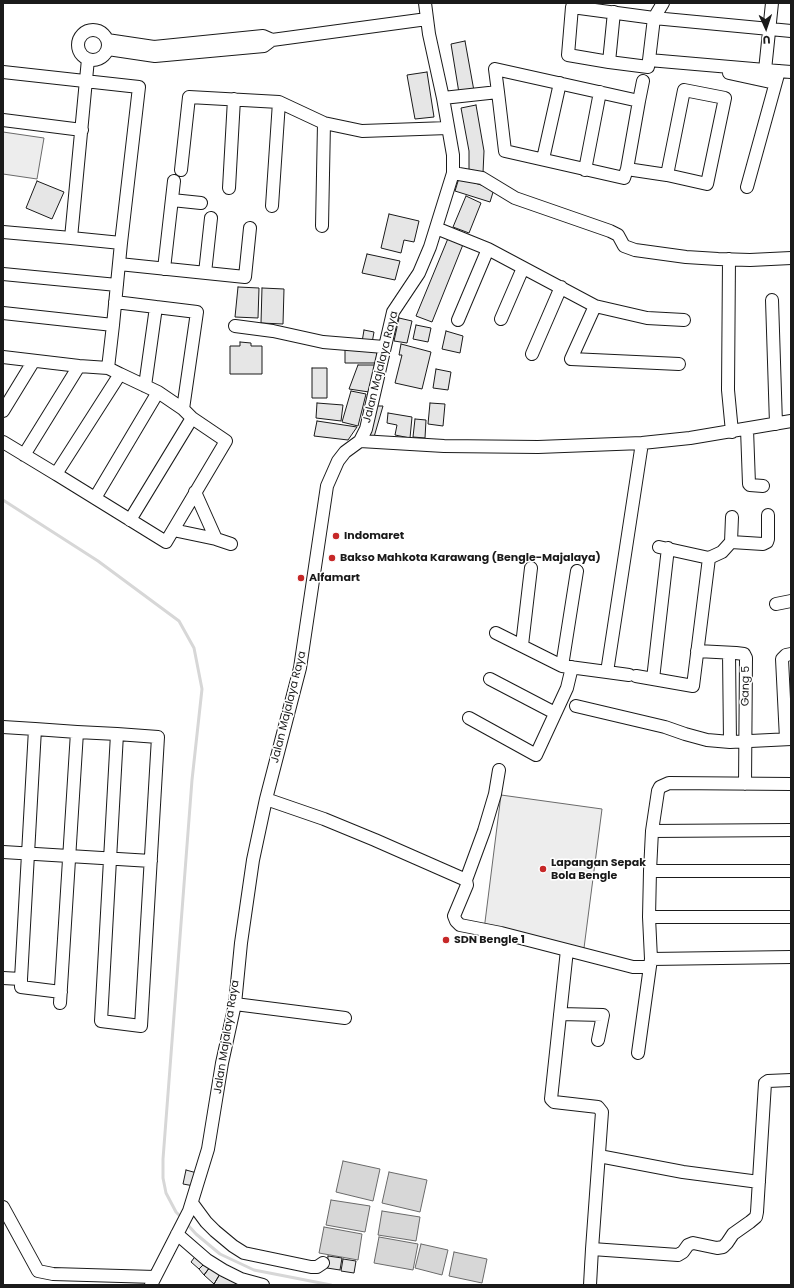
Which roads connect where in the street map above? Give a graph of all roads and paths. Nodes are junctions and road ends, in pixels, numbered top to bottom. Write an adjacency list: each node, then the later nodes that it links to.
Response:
1 (425, 3): 6 (street, Jalan Majalaya Raya)
2 (663, 3): 5 (street)
3 (772, 3): 7 (street)
4 (614, 12): 5 (street); 12 (street); 12 (street)
5 (654, 18): 7 (street); 11 (street)
6 (427, 19): 9 (street); 24 (street, Jalan Majalaya Raya)
7 (770, 29): 8 (street); 14 (street)
8 (791, 31)
9 (107, 44): 10 (street); 10 (street)
10 (88, 59): 19 (street)
11 (649, 60): 12 (street); 13 (street)
12 (608, 62)
13 (683, 62): 14 (street); 21 (street)
14 (765, 70): 15 (street)
15 (779, 71): 17 (street); 21 (street)
16 (3, 72): 19 (street)
17 (791, 72)
18 (643, 80): 26 (street)
19 (87, 82): 31 (street); 50 (street)
20 (560, 83): 22 (street); 23 (street); 32 (street)
21 (775, 83): 39 (street)
22 (498, 92): 24 (street); 32 (street)
23 (600, 92): 26 (street); 35 (street)
24 (443, 98): 30 (street, Jalan Majalaya Raya)
25 (234, 100): 27 (street); 34 (street); 40 (street)
26 (639, 101): 33 (street)
27 (280, 102): 29 (street); 43 (street)
28 (3, 120): 31 (street)
29 (324, 123): 30 (street); 45 (street)
30 (448, 128): 36 (street, Jalan Majalaya Raya)
31 (82, 130): 49 (street)
32 (543, 159): 35 (street)
33 (627, 169): 35 (street); 37 (street)
34 (180, 170)
35 (585, 170)
36 (453, 173): 47 (street, Jalan Majalaya Raya); 53 (street)
37 (667, 175): 37 (street)
38 (174, 181): 41 (street)
39 (747, 187)
40 (229, 188)
41 (172, 200): 42 (street); 56 (street)
42 (200, 203)
43 (272, 206)
44 (211, 218): 57 (street)
45 (322, 226)
46 (250, 228): 57 (street)
47 (436, 228): 51 (street); 71 (street, Jalan Majalaya Raya)
48 (3, 232): 49 (street)
49 (71, 238): 50 (street)
50 (121, 243): 54 (street)
51 (488, 249): 55 (street); 67 (street)
52 (791, 258): 53 (street)
53 (729, 259): 87 (street)
54 (119, 264): 56 (street); 59 (street)
55 (523, 268): 60 (street); 66 (street)
56 (164, 269): 57 (street)
57 (205, 273)
58 (3, 274): 59 (street)
59 (117, 285): 62 (street)
60 (561, 287): 63 (street); 72 (street)
61 (772, 300): 85 (street)
62 (115, 302): 64 (street); 69 (street)
63 (595, 306): 68 (street); 75 (street)
64 (156, 307): 79 (street); 81 (street)
65 (3, 313): 69 (street)
66 (501, 319)
67 (458, 320)
68 (684, 320)
69 (112, 325): 77 (street)
70 (235, 326): 71 (street)
71 (384, 347): 88 (street, Jalan Majalaya Raya)
72 (532, 354)
73 (3, 357): 74 (street)
74 (33, 362): 76 (street); 82 (street)
75 (679, 364)
76 (78, 366): 77 (street); 91 (street)
77 (108, 368): 78 (street)
78 (120, 374): 79 (street); 92 (street)
79 (145, 386): 80 (street)
80 (158, 392): 81 (street); 95 (street)
81 (183, 410): 83 (street)
82 (3, 411)
83 (192, 418): 94 (street); 98 (street)
84 (791, 421): 85 (street)
85 (776, 424): 86 (street)
86 (747, 429): 87 (street); 93 (street)
87 (732, 432): 90 (street)
88 (360, 441): 90 (street); 130 (street, Jalan Majalaya Raya)
89 (3, 442): 91 (street)
90 (642, 443): 114 (street)
91 (24, 455): 92 (street)
92 (56, 474): 95 (street)
93 (763, 486)
94 (195, 492): 99 (street); 100 (street)
95 (94, 498): 98 (street)
96 (768, 515): 101 (street)
97 (732, 517): 101 (street)
98 (130, 520): 99 (street)
99 (173, 530): 100 (street)
100 (216, 539): 102 (street)
101 (730, 542): 103 (street)
102 (231, 544)
103 (709, 558): 110 (street); 116 (street)
104 (531, 568): 109 (street)
105 (577, 571): 113 (street)
106 (791, 601): 107 (street)
107 (776, 604)
108 (496, 633): 109 (street)
109 (522, 645): 113 (street)
110 (697, 651): 111 (street, Gang 5); 116 (street)
111 (729, 653): 125 (street); 126 (street, Gang 5)
112 (791, 654): 124 (street)
113 (567, 667): 114 (street); 118 (street)
114 (607, 672): 116 (street)
115 (490, 679): 118 (street)
116 (653, 679)
117 (576, 706): 125 (street)
118 (554, 713): 119 (street)
119 (469, 718)
120 (3, 727): 121 (street)
121 (34, 729): 122 (street); 134 (street)
122 (77, 732): 123 (street); 135 (street)
123 (117, 734): 136 (street); 137 (street)
124 (789, 739): 126 (street)
125 (730, 742): 126 (street)
126 (745, 742): 128 (street)
127 (499, 770): 140 (street)
128 (745, 784): 129 (street); 132 (street)
129 (791, 784)
130 (266, 799): 140 (street); 148 (street, Jalan Majalaya Raya)
131 (791, 830): 132 (street)
132 (652, 831): 138 (street)
133 (3, 852): 134 (street)
134 (28, 854): 135 (street); 147 (street)
135 (70, 856): 136 (street); 147 (street)
136 (110, 858): 137 (street); 137 (street)
137 (151, 861)
138 (650, 871): 139 (street); 141 (street)
139 (791, 871)
140 (466, 880): 143 (street)
141 (649, 917): 142 (street); 145 (street)
142 (791, 917)
143 (567, 950): 145 (street); 149 (street)
144 (791, 957): 145 (street)
145 (650, 963): 152 (street)
146 (3, 978): 147 (street)
147 (22, 979)
148 (235, 1004): 150 (street); 157 (street, Jalan Majalaya Raya)
149 (560, 1014): 151 (street); 154 (street)
150 (345, 1018)
151 (598, 1040)
152 (638, 1053)
153 (791, 1080): 155 (street)
154 (599, 1156): 155 (street); 159 (street)
155 (759, 1182): 159 (street)
156 (3, 1207): 161 (street)
157 (190, 1207): 158 (street, Jalan Majalaya Raya); 160 (street)
158 (179, 1231): 161 (street, Jalan Majalaya Raya); 162 (street)
159 (592, 1249): 163 (street)
160 (323, 1263)
161 (153, 1281)
162 (263, 1285)
163 (590, 1285)

